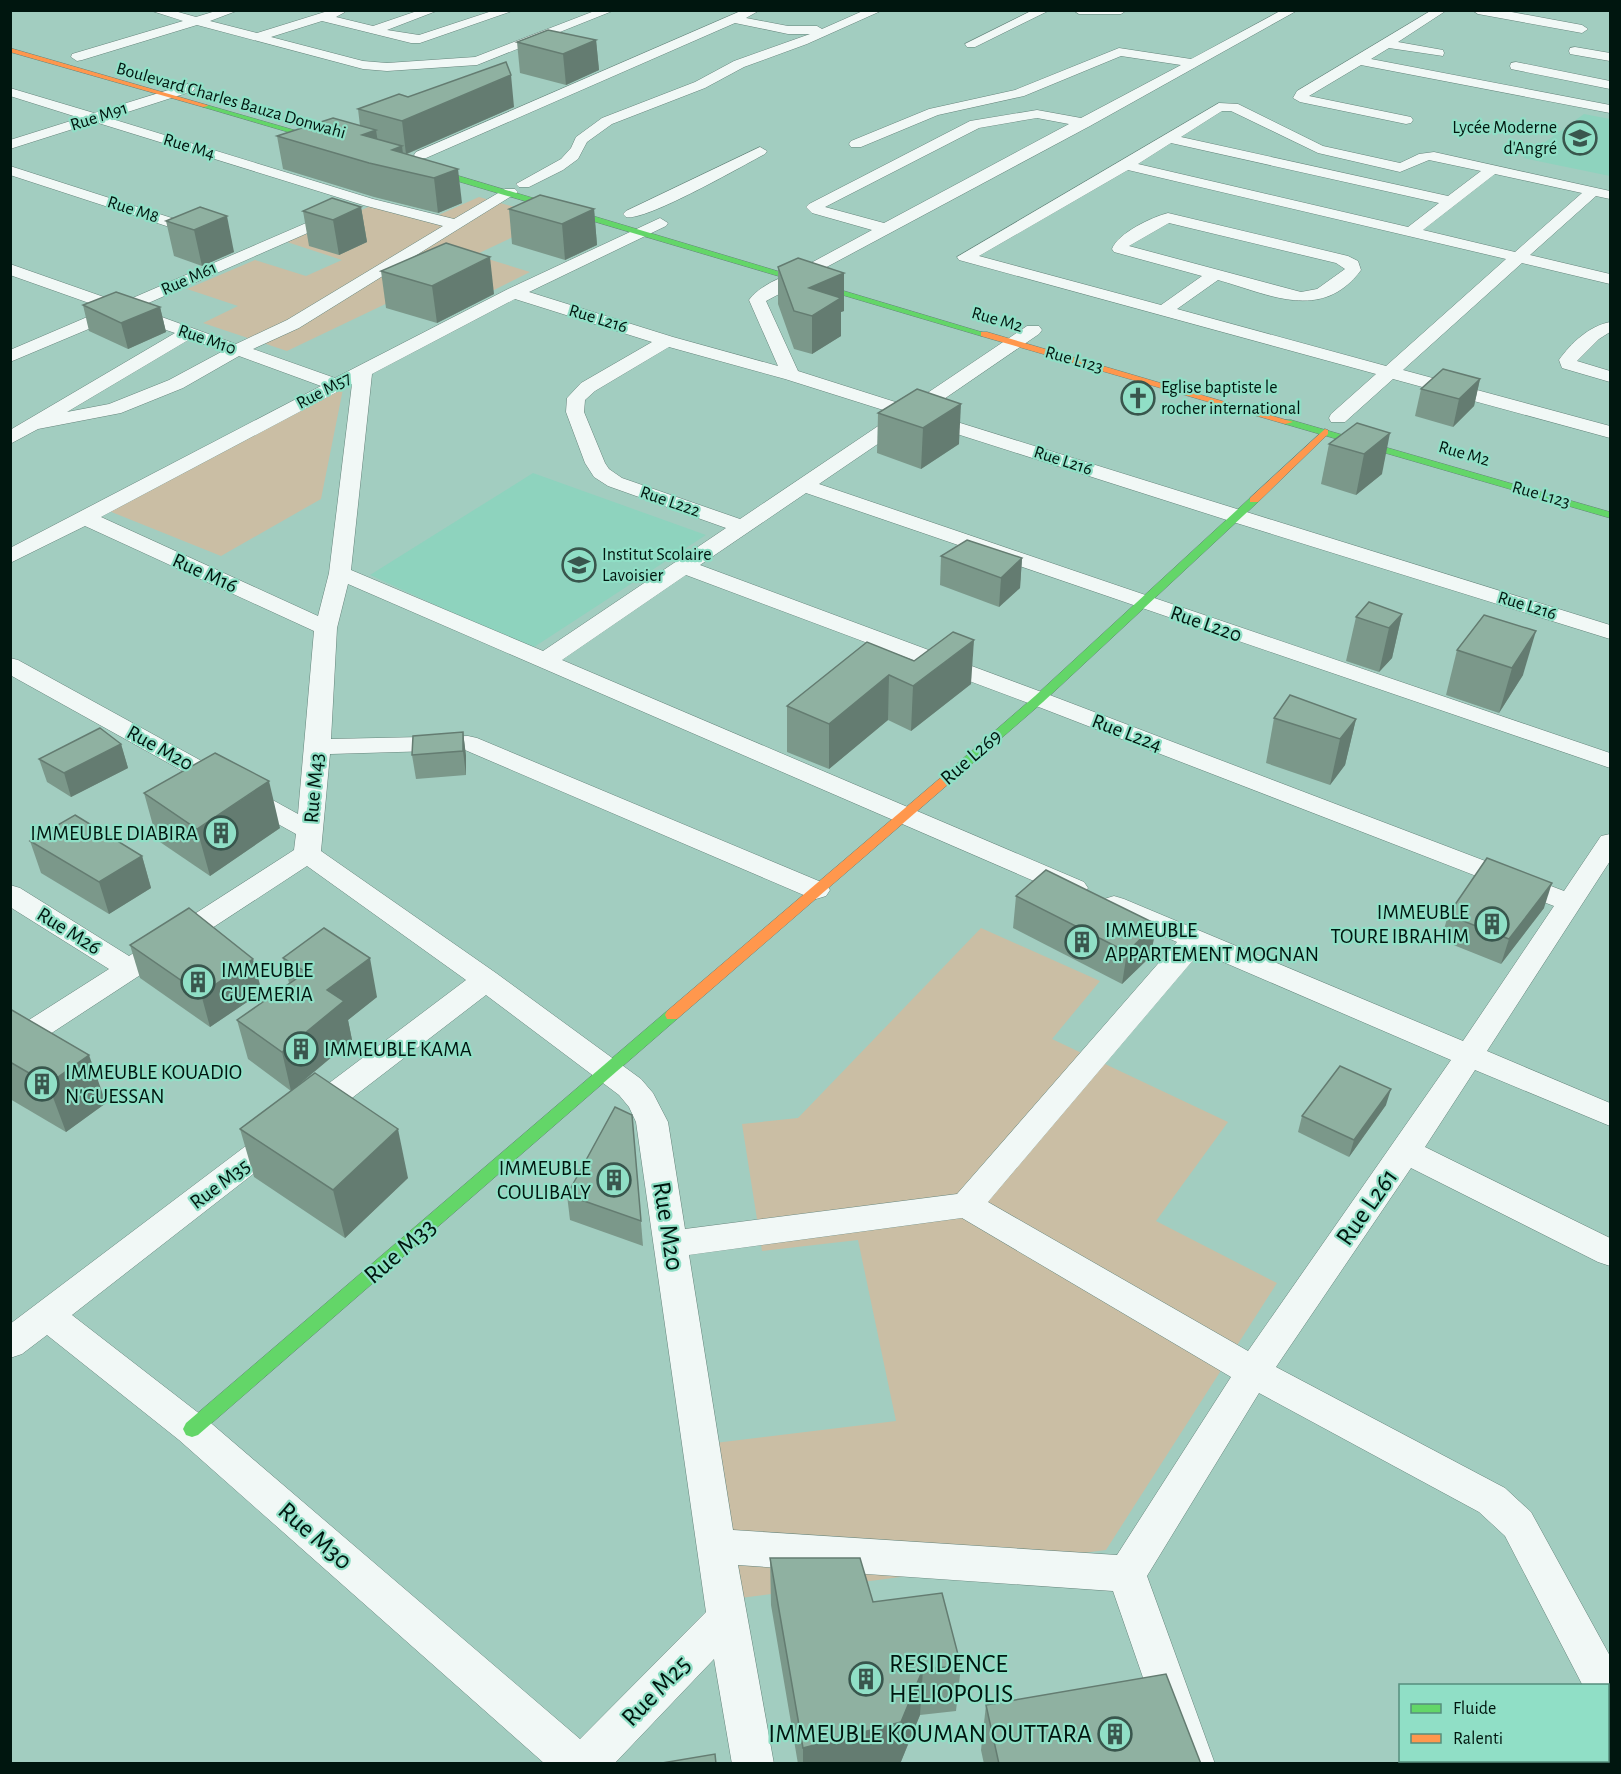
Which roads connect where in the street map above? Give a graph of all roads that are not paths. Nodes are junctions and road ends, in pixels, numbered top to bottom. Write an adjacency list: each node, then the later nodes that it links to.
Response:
1 (155, 10): 19 (street)
2 (233, 10): 19 (street)
3 (343, 10): 16 (street)
4 (433, 10): 21 (street)
5 (509, 10): 21 (street)
6 (609, 10): 17 (street)
7 (754, 10): 18 (street)
8 (877, 10): 22 (street)
9 (1044, 10): 25 (street)
10 (1078, 10): 11 (street)
11 (1121, 10)
12 (1292, 10): 35 (street)
13 (1442, 10): 26 (street)
14 (1478, 10): 20 (street)
15 (570, 13): 17 (street)
16 (321, 17): 21 (street); 23 (street)
17 (592, 17): 23 (street)
18 (734, 19): 22 (street); 51 (street)
19 (197, 21): 23 (street); 32 (street)
20 (1582, 29)
21 (373, 30)
22 (830, 30): 56 (street)
23 (257, 37)
24 (10, 38): 32 (main road, Boulevard Charles Bauza Donwahi)
25 (971, 44)
26 (1388, 44): 30 (street); 34 (street)
27 (10, 50): 40 (main road, Boulevard Charles Bauza Donwahi)
28 (1611, 50): 31 (street)
29 (1575, 51): 31 (street)
30 (1438, 53)
31 (1596, 54): 33 (street)
32 (77, 57): 38 (main road, Boulevard Charles Bauza Donwahi)
33 (1611, 57)
34 (1359, 61): 41 (street); 43 (street)
35 (1192, 63): 44 (street); 47 (street)
36 (1516, 66): 37 (street)
37 (1611, 85)
38 (188, 88): 40 (street, Rue M91); 45 (main road, Boulevard Charles Bauza Donwahi)
39 (10, 92): 42 (street, Rue M4)
40 (166, 95): 42 (street, Rue M91); 49 (main road, Boulevard Charles Bauza Donwahi)
41 (1611, 109)
42 (96, 118): 48 (street, Rue M91); 62 (street, Rue M4)
43 (1406, 120)
44 (1085, 123): 67 (street); 67 (street)
45 (346, 134)
46 (1170, 139): 53 (street); 54 (street); 61 (street)
47 (856, 144)
48 (10, 145)
49 (354, 148)
50 (760, 151): 64 (street)
51 (415, 153): 56 (main road)
52 (398, 160): 58 (main road)
53 (1126, 165): 63 (street); 82 (street)
54 (1492, 169): 57 (street); 61 (street)
55 (10, 170): 70 (street, Rue M8)
56 (524, 184): 60 (main road)
57 (1593, 191): 59 (street); 74 (street)
58 (510, 192): 65 (street); 68 (main road)
59 (1611, 195)
60 (577, 199)
61 (1452, 201): 69 (street)
62 (368, 202): 65 (street, Rue M4); 73 (street, Rue M61)
63 (1306, 208): 69 (street); 71 (street)
64 (625, 213): 66 (main road)
65 (454, 224): 88 (street)
66 (665, 224): 68 (street, Rue M57)
67 (888, 229): 76 (street)
68 (641, 232): 76 (main road, Rue L123); 80 (street, Rue M57)
69 (1411, 232): 74 (street)
70 (211, 236)
71 (1263, 240): 78 (street); 78 (street)
72 (233, 243): 73 (street)
73 (255, 250): 81 (street, Rue M61)
74 (1520, 258): 79 (street); 91 (street)
75 (10, 269): 81 (street, Rue M10)
76 (805, 270): 77 (main road); 86 (main road, Rue L123); 92 (street)
77 (837, 273)
78 (1215, 274): 82 (street)
79 (1611, 279)
80 (514, 293): 87 (street, Rue L216); 90 (street, Rue M57)
81 (119, 309): 85 (street, Rue M10); 89 (street, Rue M61)
82 (1164, 311): 91 (street)
83 (1611, 327): 93 (street)
84 (1039, 332): 86 (street)
85 (188, 333): 88 (street, Rue M10); 97 (street)
86 (1013, 333): 95 (street); 98 (main road, Rue L123)
87 (667, 341): 92 (street, Rue L216); 105 (street, Rue L222)
88 (237, 350): 94 (street, Rue M10); 97 (street)
89 (10, 357)
90 (363, 371): 94 (street, Rue M57); 108 (street, Rue M43)
91 (1387, 371): 96 (street); 99 (street)
92 (791, 375): 95 (street, Rue L216)
93 (1611, 377)
94 (336, 385): 104 (street, Rue M57)
95 (912, 413): 101 (street); 103 (street, Rue L216)
96 (1338, 418)
97 (36, 424): 100 (street)
98 (1325, 432): 102 (main road, Rue L123); 103 (main road, Rue L269)
99 (1611, 432)
100 (10, 438)
101 (802, 485): 105 (street); 109 (street, Rue L220)
102 (1611, 515)
103 (1237, 517): 109 (main road, Rue L269); 111 (street, Rue L216)
104 (85, 518): 106 (street, Rue M57); 110 (street, Rue M16)
105 (740, 526): 107 (street)
106 (10, 557)
107 (682, 566): 112 (street); 114 (street, Rue L224)
108 (340, 573): 110 (street, Rue M43); 112 (street)
109 (1143, 602): 114 (main road, Rue L269); 116 (street, Rue L220)
110 (326, 628): 115 (street, Rue M43)
111 (1611, 632)
112 (544, 661): 117 (street)
113 (10, 665): 118 (street, Rue M20)
114 (1039, 699): 117 (main road, Rue L269); 122 (street, Rue L224)
115 (318, 747): 118 (street, Rue M43); 120 (street)
116 (1611, 761)
117 (904, 815): 120 (main road, Rue L269); 123 (street)
118 (309, 842): 124 (street, Rue M43); 125 (street, Rue M20)
119 (1611, 842): 122 (street, Rue L261)
120 (816, 890): 128 (main road, Rue L269)
121 (10, 894): 124 (street, Rue M26)
122 (1571, 903): 127 (street, Rue L261)
123 (1195, 940): 127 (street); 131 (street)
124 (128, 968): 126 (street, Rue M43)
125 (486, 980): 128 (street, Rue M20); 134 (street, Rue M35)
126 (10, 1046)
127 (1471, 1055): 129 (street); 130 (street, Rue L261)
128 (608, 1072): 132 (street, Rue M20); 137 (main road, Rue M33)
129 (1611, 1115)
130 (1406, 1152): 133 (street); 136 (street, Rue L261)
131 (966, 1205): 132 (street); 136 (street)
132 (671, 1244): 138 (street, Rue M20)
133 (1611, 1253)
134 (47, 1315): 135 (street, Rue M35); 137 (street, Rue M30)
135 (10, 1344)
136 (1253, 1372): 139 (street, Rue L261); 141 (street)
137 (192, 1429): 142 (street, Rue M30)
138 (718, 1546): 139 (street); 140 (street, Rue M20)
139 (1127, 1574): 145 (street)
140 (728, 1618): 143 (street, Rue M25); 144 (street, Rue M20)
141 (1604, 1684)
142 (577, 1764)
143 (585, 1764)
144 (753, 1764)
145 (1194, 1764)

